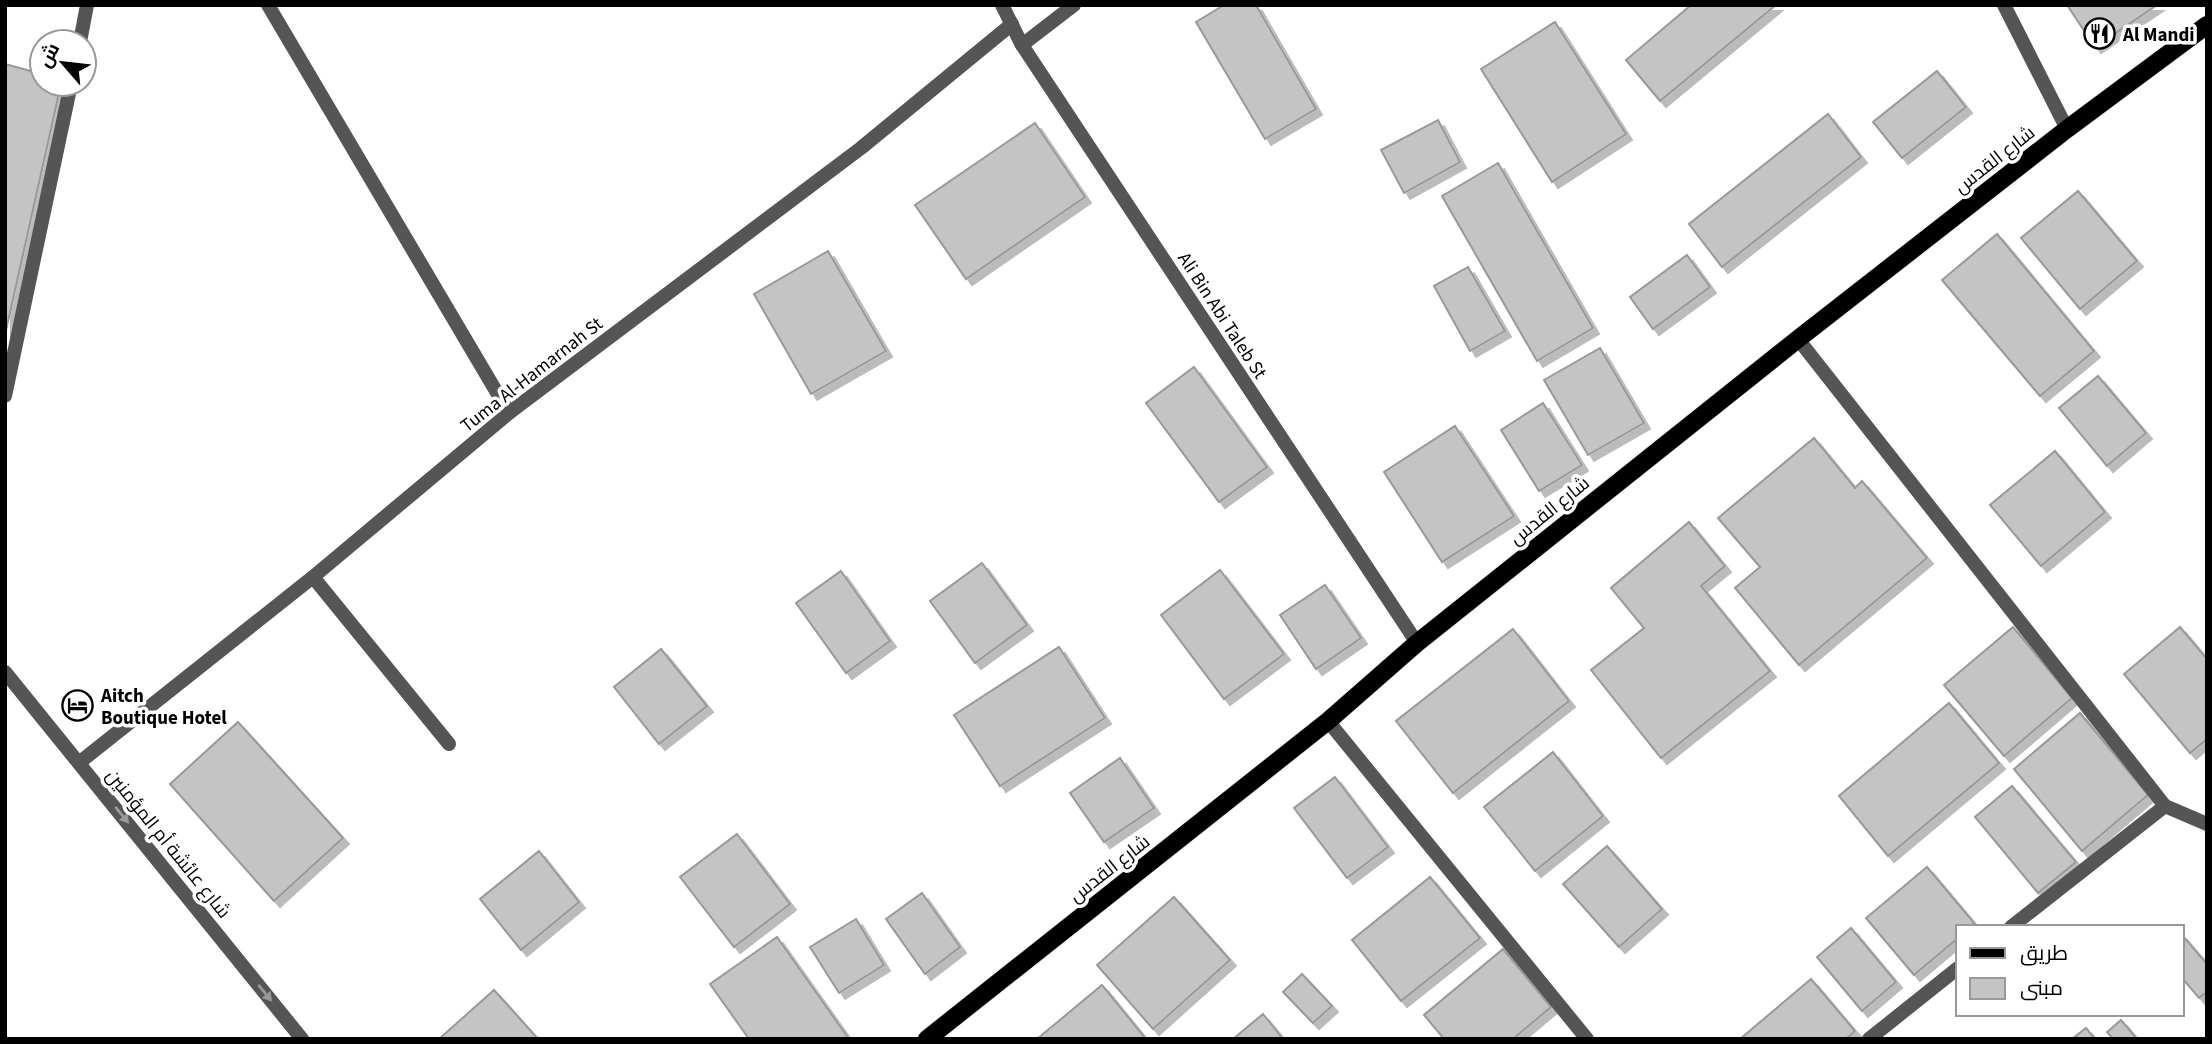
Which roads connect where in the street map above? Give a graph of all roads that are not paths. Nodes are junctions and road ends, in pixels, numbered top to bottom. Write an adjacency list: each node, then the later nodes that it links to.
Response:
1 (87, 5): 8 (street)
2 (268, 5): 14 (street)
3 (1002, 5): 6 (street, Ali Bin Abi Taleb St)
4 (1074, 5): 9 (street)
5 (2004, 5): 11 (street)
6 (1012, 24): 9 (street, Ali Bin Abi Taleb St); 14 (street, Tuma Al-Hamarnah St)
7 (2207, 25): 11 (main road, شارع القدس)
8 (83, 28)
9 (1022, 45): 16 (street, Ali Bin Abi Taleb St)
10 (68, 98): 13 (street)
11 (2067, 129): 12 (main road, شارع القدس)
12 (1798, 339): 16 (main road, شارع القدس); 21 (street)
13 (5, 396)
14 (509, 414): 15 (street, Tuma Al-Hamarnah St)
15 (313, 578): 19 (street); 20 (street, Tuma Al-Hamarnah St)
16 (1417, 643): 18 (main road, شارع القدس)
17 (5, 672): 20 (street, شارع عائشة أم المؤمنين)
18 (1328, 721): 26 (main road, شارع القدس); 27 (street)
19 (449, 744)
20 (80, 762): 25 (street, شارع عائشة أم المؤمنين, one-way to 25)
21 (2165, 806): 22 (street); 23 (street)
22 (2207, 824)
23 (2014, 925)
24 (1956, 970): 28 (street)
25 (302, 1039)
26 (927, 1039)
27 (1587, 1039)
28 (1869, 1039)

